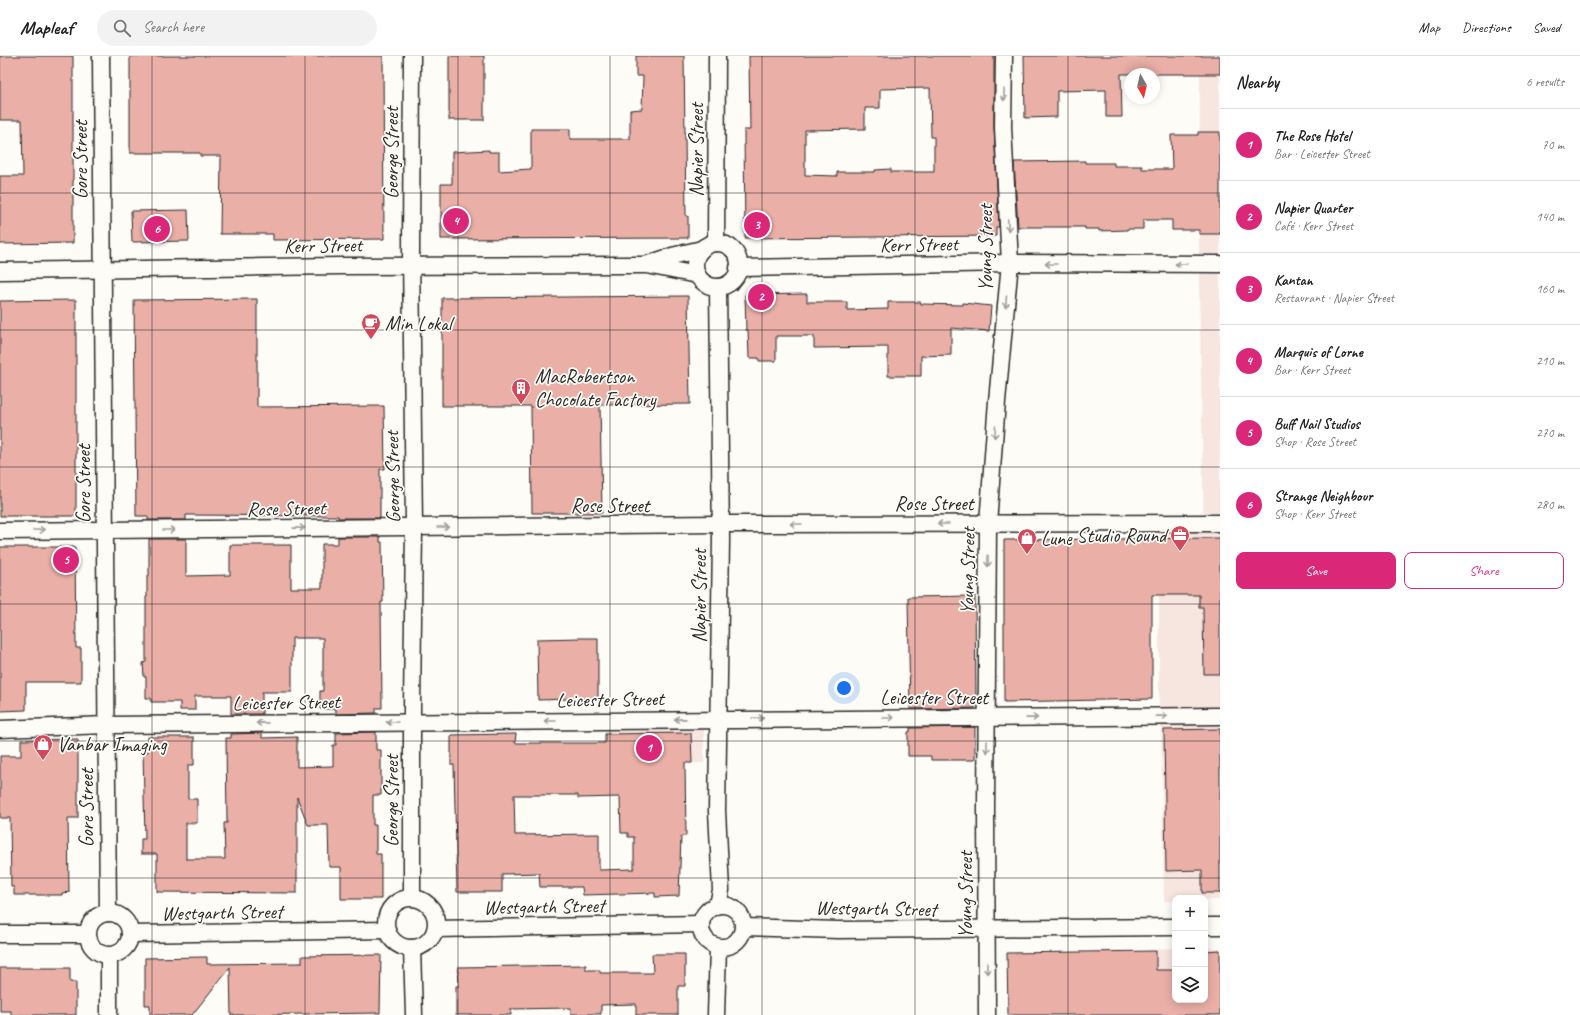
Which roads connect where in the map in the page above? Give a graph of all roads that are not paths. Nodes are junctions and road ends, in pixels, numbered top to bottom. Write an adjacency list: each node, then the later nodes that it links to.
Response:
1 (101, 56): 12 (street, Gore Street)
2 (412, 56): 10 (street, George Street)
3 (717, 56): 5 (street, Napier Street)
4 (1004, 56): 7 (street, Young Street, one-way to 7)
5 (716, 243): 6 (street); 11 (street)
6 (702, 249): 9 (street, Kerr Street); 14 (street)
7 (1010, 263): 8 (street, Kerr Street, one-way to 7); 11 (street, Kerr Street); 18 (street, Young Street, one-way to 18)
8 (1220, 264)
9 (647, 265): 10 (street, Kerr Street); 14 (street, Kerr Street)
10 (412, 266): 12 (street, Kerr Street); 19 (street, George Street)
11 (738, 268): 15 (street)
12 (103, 270): 13 (street, Kerr Street); 20 (street, Gore Street)
13 (0, 271)
14 (697, 275): 15 (street)
15 (718, 287): 17 (street, Napier Street)
16 (1220, 523): 18 (street, Rose Street)
17 (721, 524): 18 (street, Rose Street, one-way to 17); 19 (street, Rose Street, one-way to 17); 24 (street, Napier Street)
18 (988, 524): 23 (street, Young Street, one-way to 23)
19 (414, 527): 20 (street, Rose Street, one-way to 19); 25 (street, George Street)
20 (104, 530): 21 (street, Rose Street, one-way to 20); 26 (street, Gore Street)
21 (0, 531)
22 (1220, 716): 23 (street, Leicester Street, one-way to 22)
23 (987, 718): 24 (street, Leicester Street, one-way to 23); 37 (street, Young Street, one-way to 37)
24 (719, 719): 25 (street, Leicester Street, one-way to 25); 29 (street, Napier Street)
25 (412, 722): 26 (street, Leicester Street, one-way to 26); 28 (street, George Street)
26 (107, 725): 27 (street, Leicester Street); 30 (street, Gore Street)
27 (0, 729)
28 (412, 898): 36 (street); 38 (street)
29 (718, 905): 31 (street); 34 (street)
30 (108, 913): 40 (street); 41 (street)
31 (701, 924): 36 (street, Westgarth Street); 42 (street)
32 (1208, 926): 33 (street)
33 (1220, 926)
34 (744, 927): 37 (street, Westgarth Street); 42 (street)
35 (1172, 927): 37 (street, Westgarth Street)
36 (436, 929): 43 (street)
37 (986, 929): 48 (street, Young Street, one-way to 48)
38 (387, 930): 41 (street, Westgarth Street); 43 (street)
39 (0, 934): 40 (street)
40 (87, 934): 44 (street)
41 (130, 934): 44 (street)
42 (718, 947): 47 (street)
43 (412, 948): 46 (street)
44 (109, 955): 45 (street)
45 (109, 1015)
46 (414, 1015)
47 (716, 1015)
48 (987, 1015)

